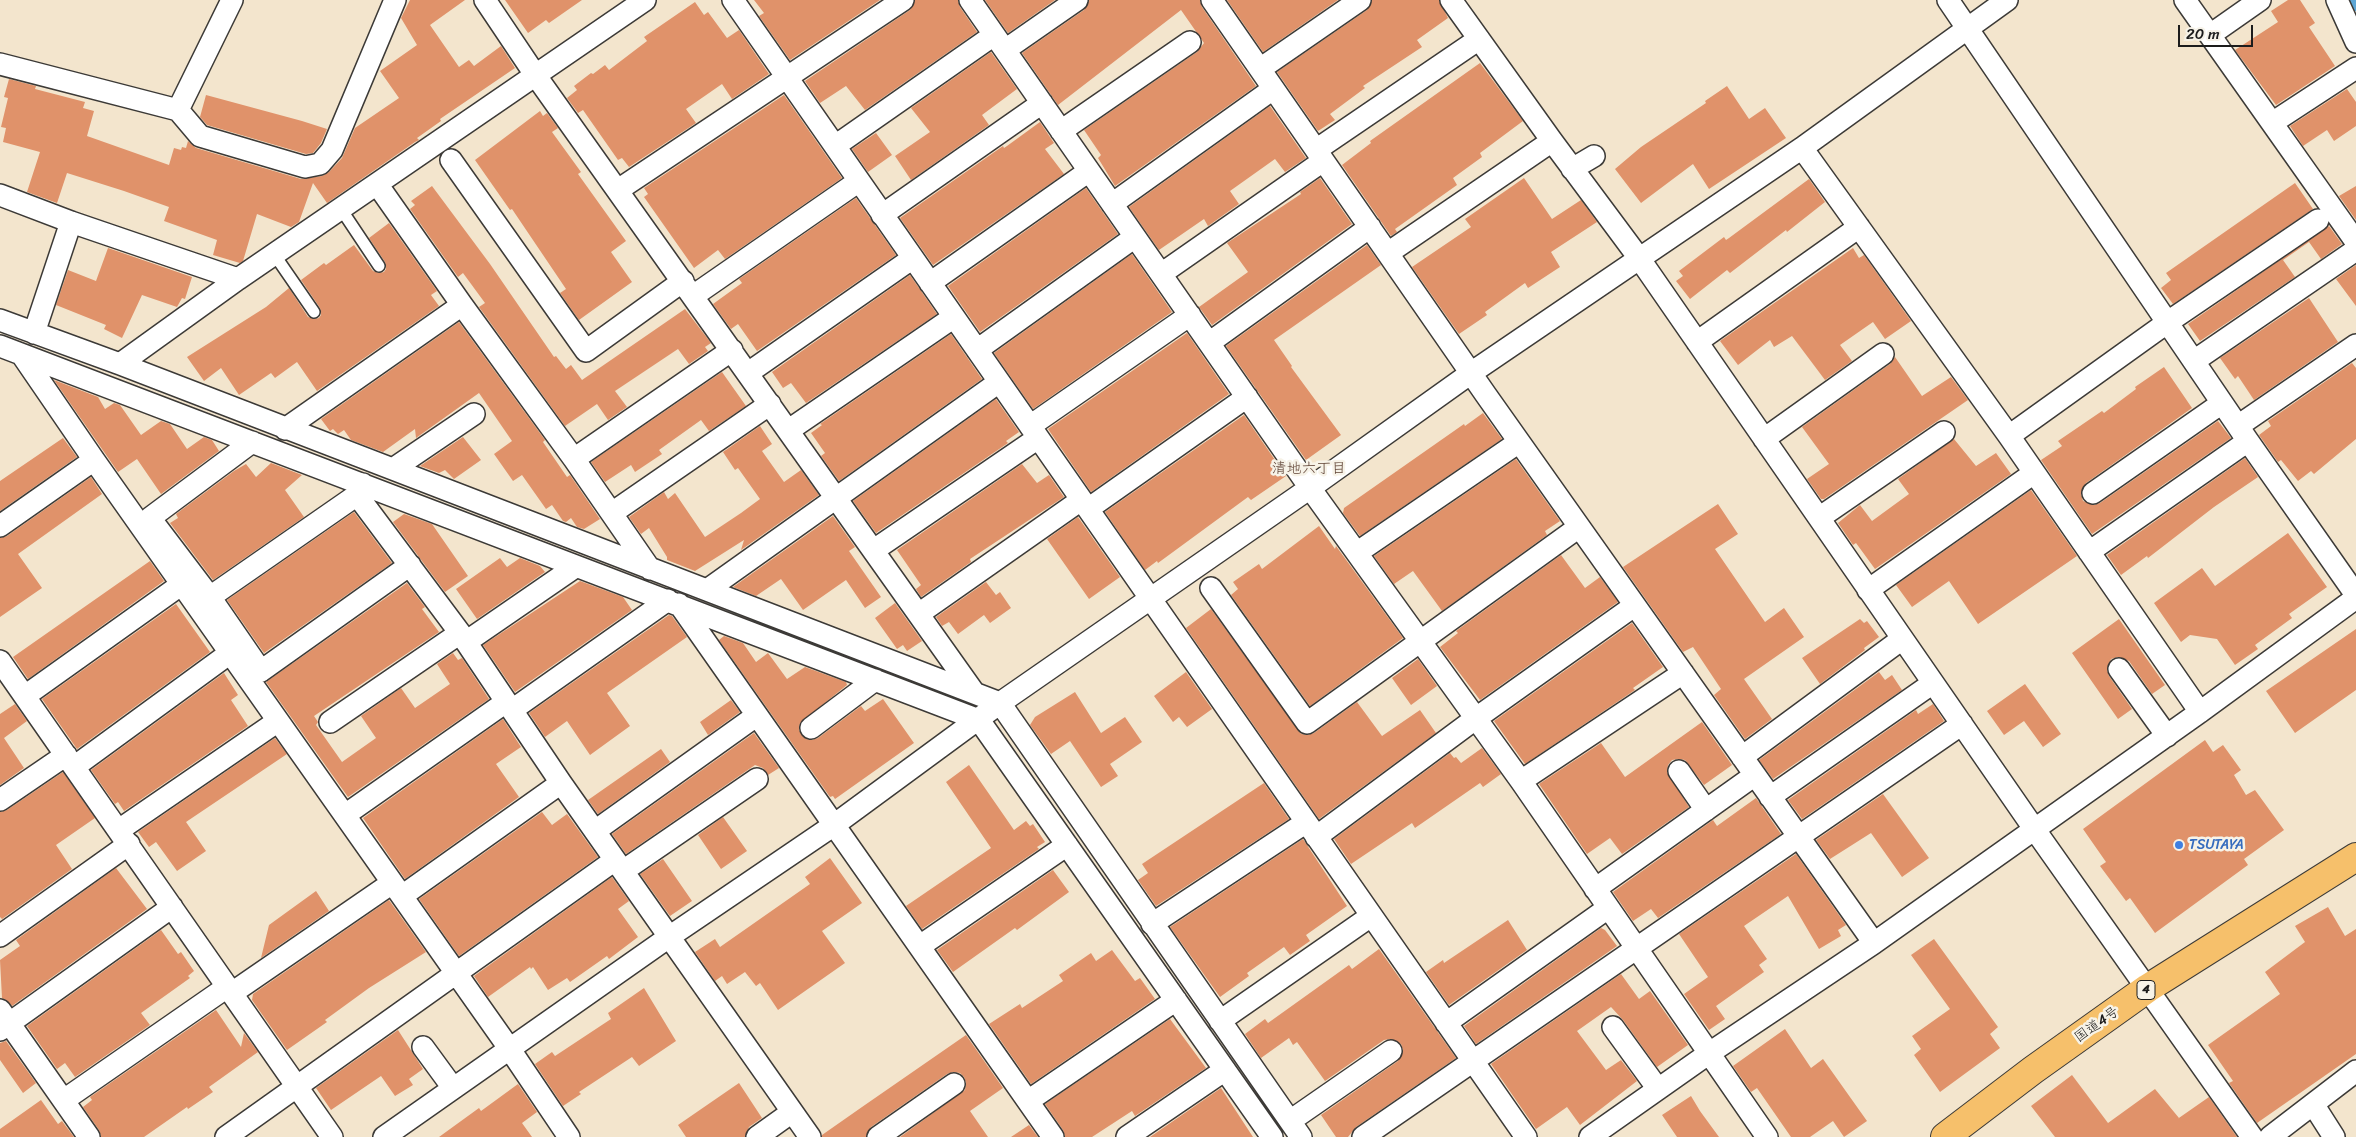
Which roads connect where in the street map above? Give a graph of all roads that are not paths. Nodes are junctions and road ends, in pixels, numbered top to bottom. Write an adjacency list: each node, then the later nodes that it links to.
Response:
1 (232, 0): 30 (street)
2 (395, 0): 30 (street)
3 (485, 0): 26 (street)
4 (645, 0): 26 (street)
5 (733, 0): 27 (street)
6 (903, 0): 27 (street)
7 (970, 0): 22 (street)
8 (1077, 0): 22 (street)
9 (1212, 0): 25 (street)
10 (1360, 0): 25 (street)
11 (1451, 0): 19 (street)
12 (1948, 0): 17 (street)
13 (2007, 0): 17 (street)
14 (2185, 0): 18 (street)
15 (2260, 0): 18 (street)
16 (2338, 0): 21 (street)
17 (1968, 28): 35 (street); 69 (street)
18 (2210, 36): 31 (street)
19 (1479, 39): 33 (street); 36 (street)
20 (1190, 42): 32 (street)
21 (2356, 42)
22 (1000, 43): 29 (street); 34 (street)
23 (0, 64): 30 (street)
24 (2356, 68): 31 (street)
25 (1260, 69): 28 (street)
26 (536, 76): 42 (street); 43 (street)
27 (786, 77): 34 (street); 43 (street)
28 (1274, 89): 36 (street); 45 (street)
29 (1042, 103): 32 (street); 47 (street)
30 (178, 110)
31 (2272, 123): 53 (street)
32 (1061, 131): 40 (street)
33 (1552, 141): 39 (street); 55 (street)
34 (835, 146): 41 (street)
35 (1802, 148): 51 (street); 58 (street)
36 (1320, 155): 50 (street); 60 (street)
37 (1594, 156): 39 (street)
38 (451, 160): 63 (street)
39 (1572, 169): 58 (street)
40 (1089, 171): 45 (street); 62 (street)
41 (859, 181): 47 (street); 63 (street)
42 (377, 184): 46 (street); 64 (street)
43 (618, 190): 63 (street)
44 (0, 195): 49 (street)
45 (1112, 204): 52 (street)
46 (341, 209): 56 (street); 59 (lane)
47 (882, 215): 57 (street)
48 (2318, 220): 69 (street)
49 (71, 222): 61 (street); 70 (street)
50 (1370, 227): 55 (street); 72 (street)
51 (1859, 227): 71 (street); 93 (street)
52 (1135, 237): 60 (street); 76 (street)
53 (2356, 242)
54 (2356, 250): 79 (street)
55 (1388, 253): 82 (street)
56 (274, 254): 61 (street); 65 (lane)
57 (913, 258): 62 (street); 81 (street)
58 (1639, 258): 71 (street); 82 (street)
59 (379, 266)
60 (1161, 274): 66 (street)
61 (238, 279): 80 (street)
62 (930, 283): 67 (street)
63 (688, 289): 75 (street)
64 (462, 305): 88 (street); 97 (street)
65 (314, 312)
66 (1190, 315): 72 (street); 90 (street)
67 (954, 317): 76 (street); 89 (street)
68 (0, 320): 70 (street)
69 (2168, 322): 79 (street); 93 (street)
70 (34, 333): 80 (street)
71 (1697, 342): 94 (street)
72 (1209, 343): 84 (street)
73 (2356, 345): 92 (street)
74 (0, 346): 78 (street)
75 (732, 350): 81 (street); 97 (street)
76 (976, 350): 83 (street)
77 (1883, 354): 94 (street)
78 (22, 355): 95 (street); 98 (street)
79 (2194, 361): 85 (street)
80 (120, 364): 88 (street)
81 (748, 373): 86 (street)
82 (1471, 373): 96 (street); 101 (street)
83 (999, 382): 90 (street); 104 (street)
84 (1247, 397): 101 (street); 105 (street)
85 (2222, 402): 92 (street); 103 (street)
86 (770, 404): 89 (street); 106 (street)
87 (474, 414): 99 (street)
88 (285, 429): 99 (street)
89 (789, 430): 104 (street)
90 (1034, 432): 105 (street); 110 (street)
91 (1944, 432): 107 (street)
92 (2243, 434): 112 (street); 121 (street)
93 (2008, 436): 100 (street)
94 (1764, 439): 107 (street)
95 (252, 442): 102 (street); 120 (street)
96 (1519, 442): 109 (street); 111 (street)
97 (574, 459): 106 (street)
98 (94, 460): 108 (street); 116 (street)
99 (393, 469): 115 (street)
100 (2034, 473): 112 (street); 119 (street)
101 (1310, 488): 111 (street); 122 (street)
102 (360, 490): 113 (street); 114 (street); 120 (street)
103 (2093, 493)
104 (836, 496): 110 (street); 118 (street)
105 (1084, 505): 122 (street); 125 (street)
106 (612, 512): 115 (street)
107 (1818, 518): 119 (street)
108 (0, 526)
109 (1579, 526): 124 (street); 128 (street)
110 (874, 550): 125 (street)
111 (1358, 552): 128 (street)
112 (2089, 552): 139 (street)
113 (410, 565): 120 (street); 126 (street)
114 (575, 567): 123 (street); 126 (street)
115 (650, 569): 118 (street)
116 (182, 584): 129 (street); 136 (street)
117 (1211, 588): 128 (street)
118 (707, 590): 135 (street)
119 (1868, 590): 127 (street)
120 (210, 596)
121 (2356, 596): 139 (street)
122 (1150, 598): 137 (street); 160 (street)
123 (673, 602): 133 (street); 138 (street); 140 (street)
124 (1634, 606): 132 (street); 141 (street)
125 (920, 613): 135 (street)
126 (463, 638): 138 (street); 144 (street)
127 (1902, 639): 134 (street); 148 (street)
128 (1420, 642): 141 (street)
129 (230, 653): 143 (street); 149 (street)
130 (0, 661): 136 (street)
131 (2119, 669): 147 (street)
132 (1683, 673): 148 (street); 153 (street)
133 (875, 680): 142 (street); 146 (street)
134 (1933, 683): 145 (street); 155 (street)
135 (973, 691): 137 (street)
136 (24, 696): 149 (street)
137 (1000, 703): 142 (street); 173 (street)
138 (509, 706): 154 (street); 158 (street)
139 (2200, 712): 147 (street)
140 (756, 716): 159 (street); 162 (street)
141 (1475, 719): 153 (street); 160 (street)
142 (979, 720): 159 (street); 165 (street)
143 (278, 721): 158 (street); 164 (street)
144 (330, 722)
145 (1962, 724): 161 (street); 163 (street)
146 (811, 728)
147 (2167, 736): 161 (street)
148 (1742, 757): 151 (street)
149 (70, 761): 156 (street); 164 (street)
150 (1679, 771): 157 (street)
151 (1755, 775): 155 (street); 157 (street)
152 (757, 779): 167 (street)
153 (1521, 781): 169 (street)
154 (561, 783): 162 (street); 168 (street)
155 (1770, 797): 163 (street)
156 (0, 800)
157 (1706, 810): 169 (street)
158 (344, 815): 168 (street)
159 (834, 826): 175 (street); 177 (street)
160 (1310, 830): 172 (street); 173 (street)
161 (2035, 830): 176 (street); 180 (street)
162 (594, 831): 167 (street)
163 (1798, 836): 176 (street); 178 (street)
164 (124, 837): 170 (street); 174 (street)
165 (1067, 845): 177 (street); 182 (street)
166 (2353, 865): 180 (highway, 国道4号 / 4)
167 (619, 866): 175 (street); 179 (street)
168 (397, 889): 179 (street); 181 (street)
169 (1595, 889): 171 (street)
170 (172, 907): 181 (street); 183 (street)
171 (1608, 908): 178 (street); 185 (street)
172 (1371, 916): 184 (street); 185 (street)
173 (1152, 924): 184 (street)
174 (0, 936)
175 (670, 937): 188 (street); 201 (street)
176 (1874, 943): 190 (street)
177 (920, 946): 199 (street)
178 (1636, 948): 190 (street); 191 (street)
179 (455, 972): 188 (street); 195 (street)
180 (2148, 988): 218 (highway, 国道4号 / 4); 219 (street)
181 (230, 990): 195 (street); 198 (street)
182 (1176, 1000): 192 (street); 199 (street)
183 (3, 1021): 198 (street)
184 (1220, 1021): 202 (street)
185 (1446, 1023): 191 (street)
186 (1613, 1027): 197 (street)
187 (423, 1047): 196 (street)
188 (509, 1048): 196 (street); 207 (street)
189 (1391, 1051): 202 (street)
190 (1708, 1054): 197 (street); 217 (street)
191 (1472, 1061): 214 (street); 215 (street)
192 (1225, 1070): 212 (street); 213 (street)
193 (2356, 1071): 200 (street)
194 (954, 1084): 210 (street)
195 (297, 1088): 204 (street); 205 (street)
196 (453, 1088): 206 (street)
197 (1658, 1089): 216 (street)
198 (64, 1100): 203 (street)
199 (1028, 1101): 211 (street)
200 (2313, 1104): 220 (street); 221 (street)
201 (792, 1112): 208 (street); 209 (street)
202 (1296, 1129)
203 (79, 1133)
204 (226, 1137)
205 (332, 1137)
206 (384, 1137)
207 (569, 1137)
208 (757, 1137)
209 (810, 1137)
210 (878, 1137)
211 (1053, 1137)
212 (1127, 1137)
213 (1272, 1137)
214 (1363, 1137)
215 (1526, 1137)
216 (1590, 1137)
217 (1767, 1137)
218 (1945, 1137)
219 (2252, 1137)
220 (2270, 1137)
221 (2334, 1137)

